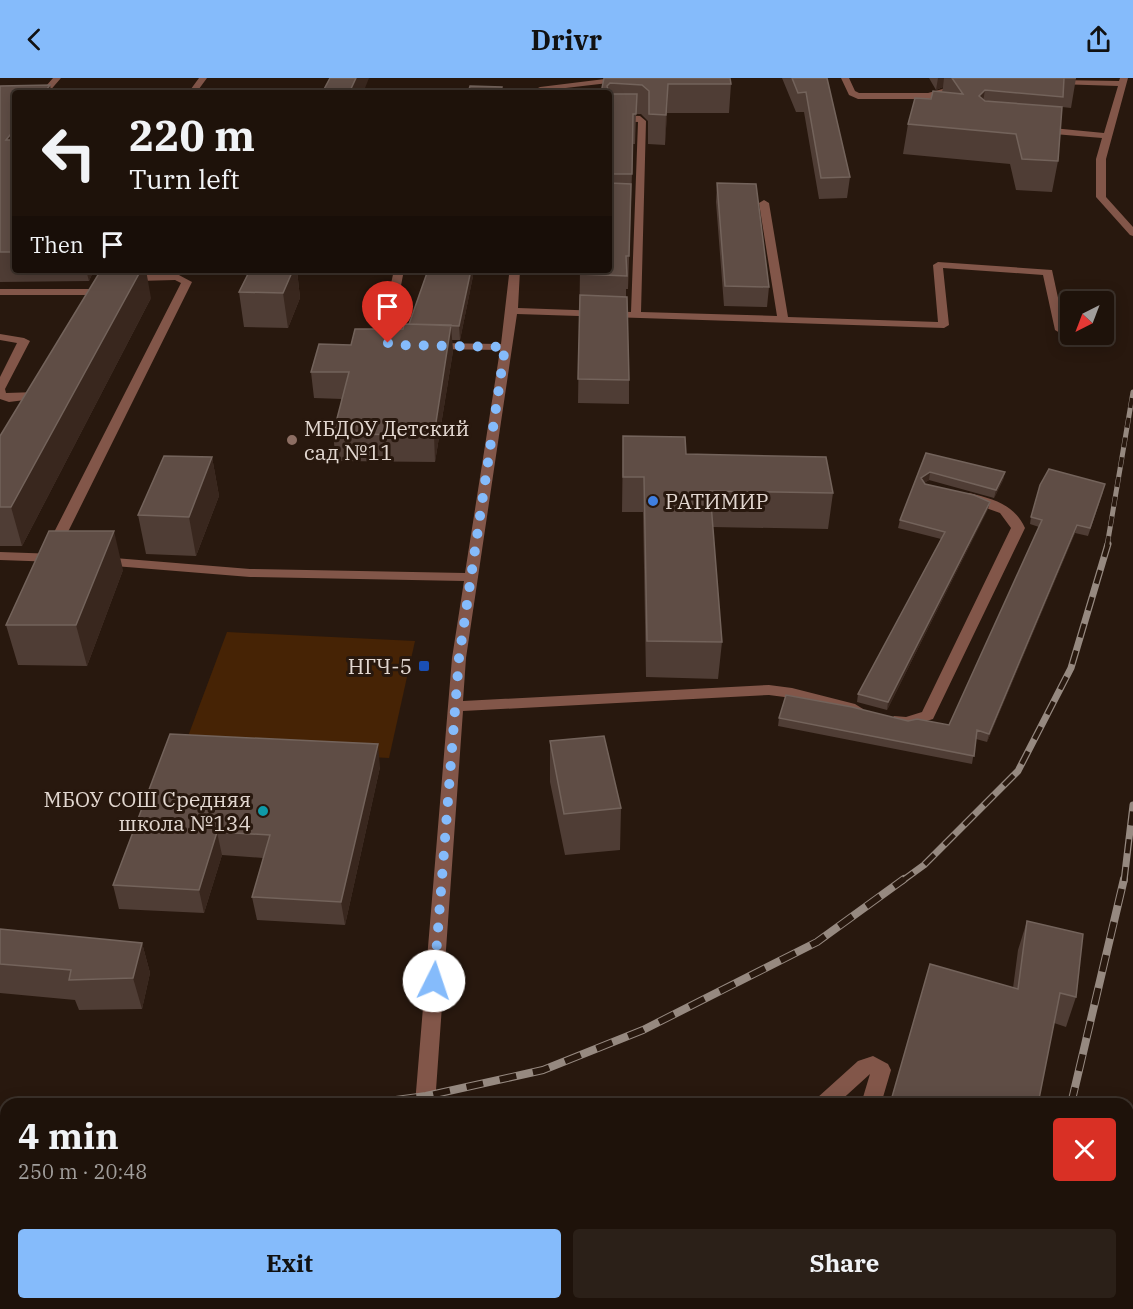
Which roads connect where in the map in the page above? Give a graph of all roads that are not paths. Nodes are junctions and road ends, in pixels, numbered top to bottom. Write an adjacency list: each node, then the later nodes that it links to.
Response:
1 (57, 78): 7 (street)
2 (634, 78): 8 (street)
3 (845, 78): 6 (street)
4 (1123, 81): 5 (street); 11 (street)
5 (1043, 82)
6 (957, 86)
7 (47, 90)
8 (546, 90)
9 (612, 118): 20 (street)
10 (1026, 129): 11 (street)
11 (1107, 136): 13 (street)
12 (764, 203): 21 (street)
13 (1133, 232)
14 (398, 273): 24 (street)
15 (515, 273): 19 (street)
16 (102, 277): 18 (street)
17 (0, 292): 18 (street)
18 (89, 297): 29 (street)
19 (512, 311): 20 (street); 24 (street)
20 (636, 315): 21 (street)
21 (783, 321): 22 (street)
22 (1059, 330)
23 (0, 336): 25 (street)
24 (505, 347): 30 (street)
25 (0, 390): 26 (street)
26 (37, 396)
27 (957, 494): 31 (street)
28 (0, 556): 29 (street)
29 (48, 557): 30 (street)
30 (471, 577): 31 (street)
31 (456, 706): 32 (street)
32 (424, 1098)
33 (831, 1098): 34 (street)
34 (873, 1098)

